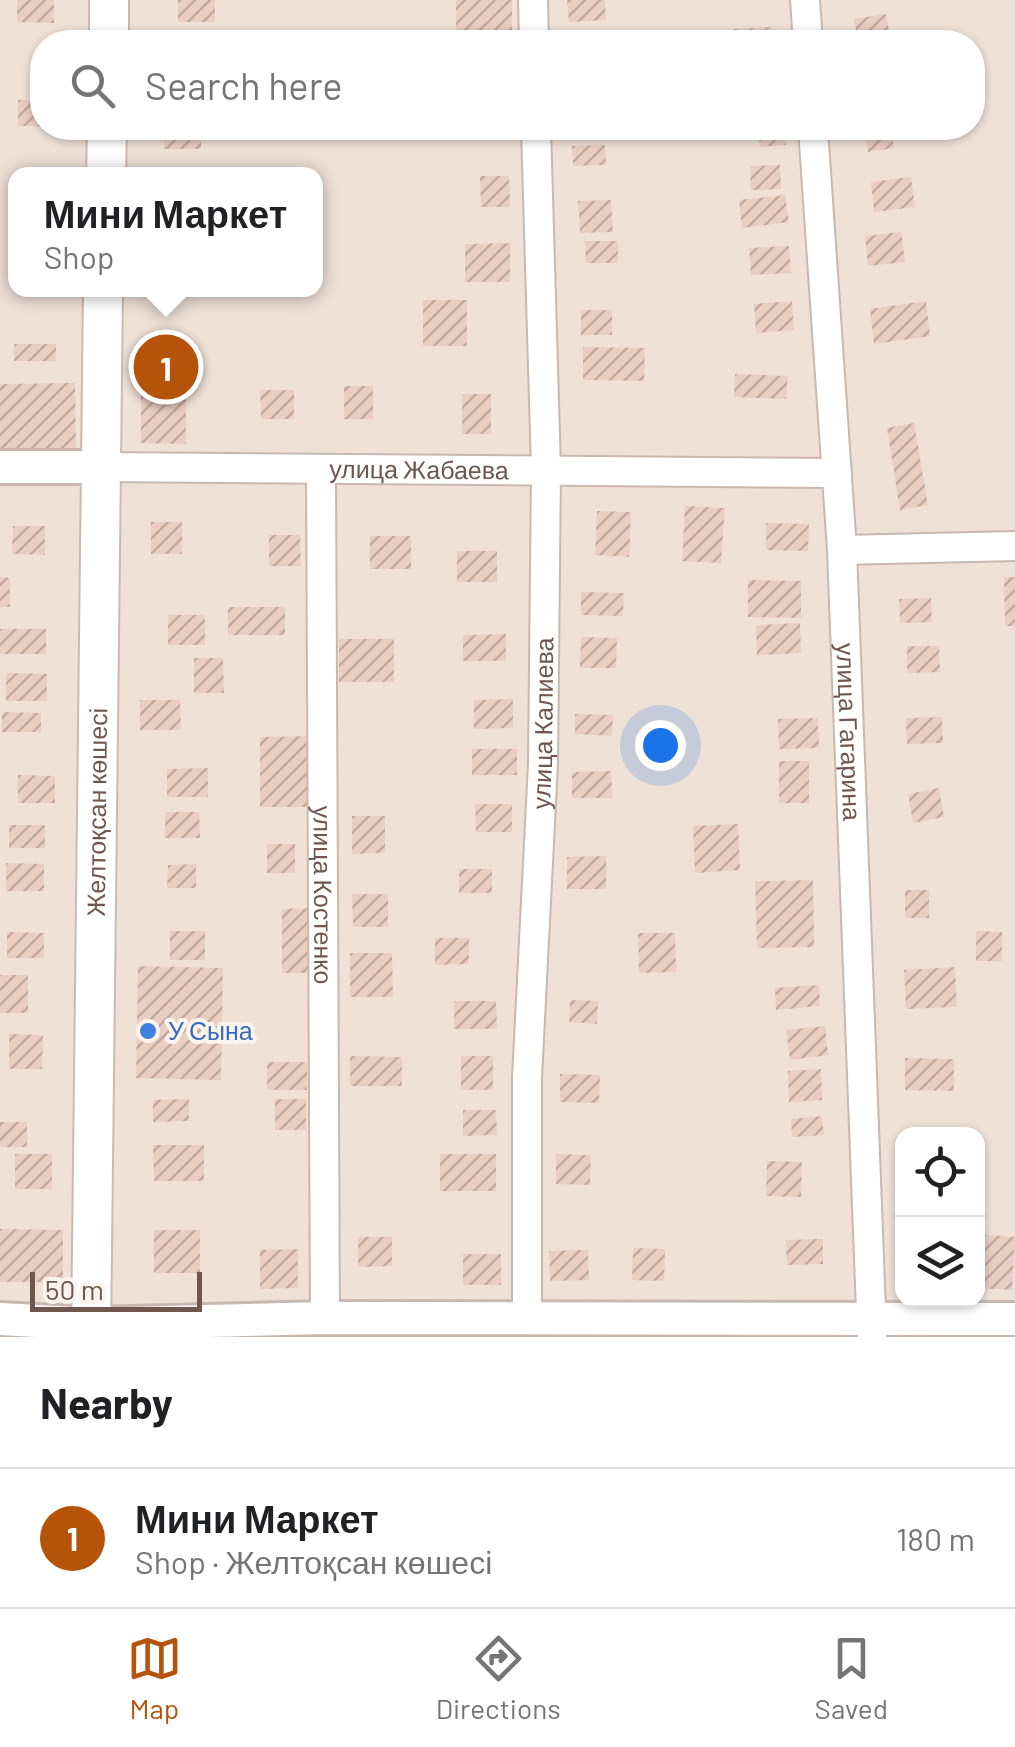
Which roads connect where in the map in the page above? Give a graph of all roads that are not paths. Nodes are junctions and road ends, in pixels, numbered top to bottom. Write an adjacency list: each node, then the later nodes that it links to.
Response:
1 (110, 0): 4 (main road)
2 (533, 0): 5 (street)
3 (804, 0): 6 (street)
4 (109, 30)
5 (534, 30)
6 (807, 30)
7 (107, 140): 10 (main road)
8 (536, 140): 14 (street, улица Калиева)
9 (814, 140): 16 (street, улица Гагарина)
10 (106, 167)
11 (103, 297): 13 (main road, Желтоқсан көшесі)
12 (0, 467): 13 (street, улица Жабаева)
13 (100, 467): 15 (street, улица Жабаева); 24 (main road, Желтоқсан көшесі)
14 (546, 469): 15 (street, улица Жабаева); 16 (street, улица Жабаева); 20 (street, улица Калиева)
15 (321, 470): 19 (street, улица Костенко)
16 (837, 473): 18 (street, улица Гагарина)
17 (1015, 546): 18 (street)
18 (842, 550): 23 (street, улица Гагарина)
19 (325, 1318): 20 (street); 24 (street)
20 (527, 1318): 23 (street)
21 (1015, 1319): 23 (street)
22 (0, 1320): 24 (street)
23 (872, 1329)
24 (91, 1330)

